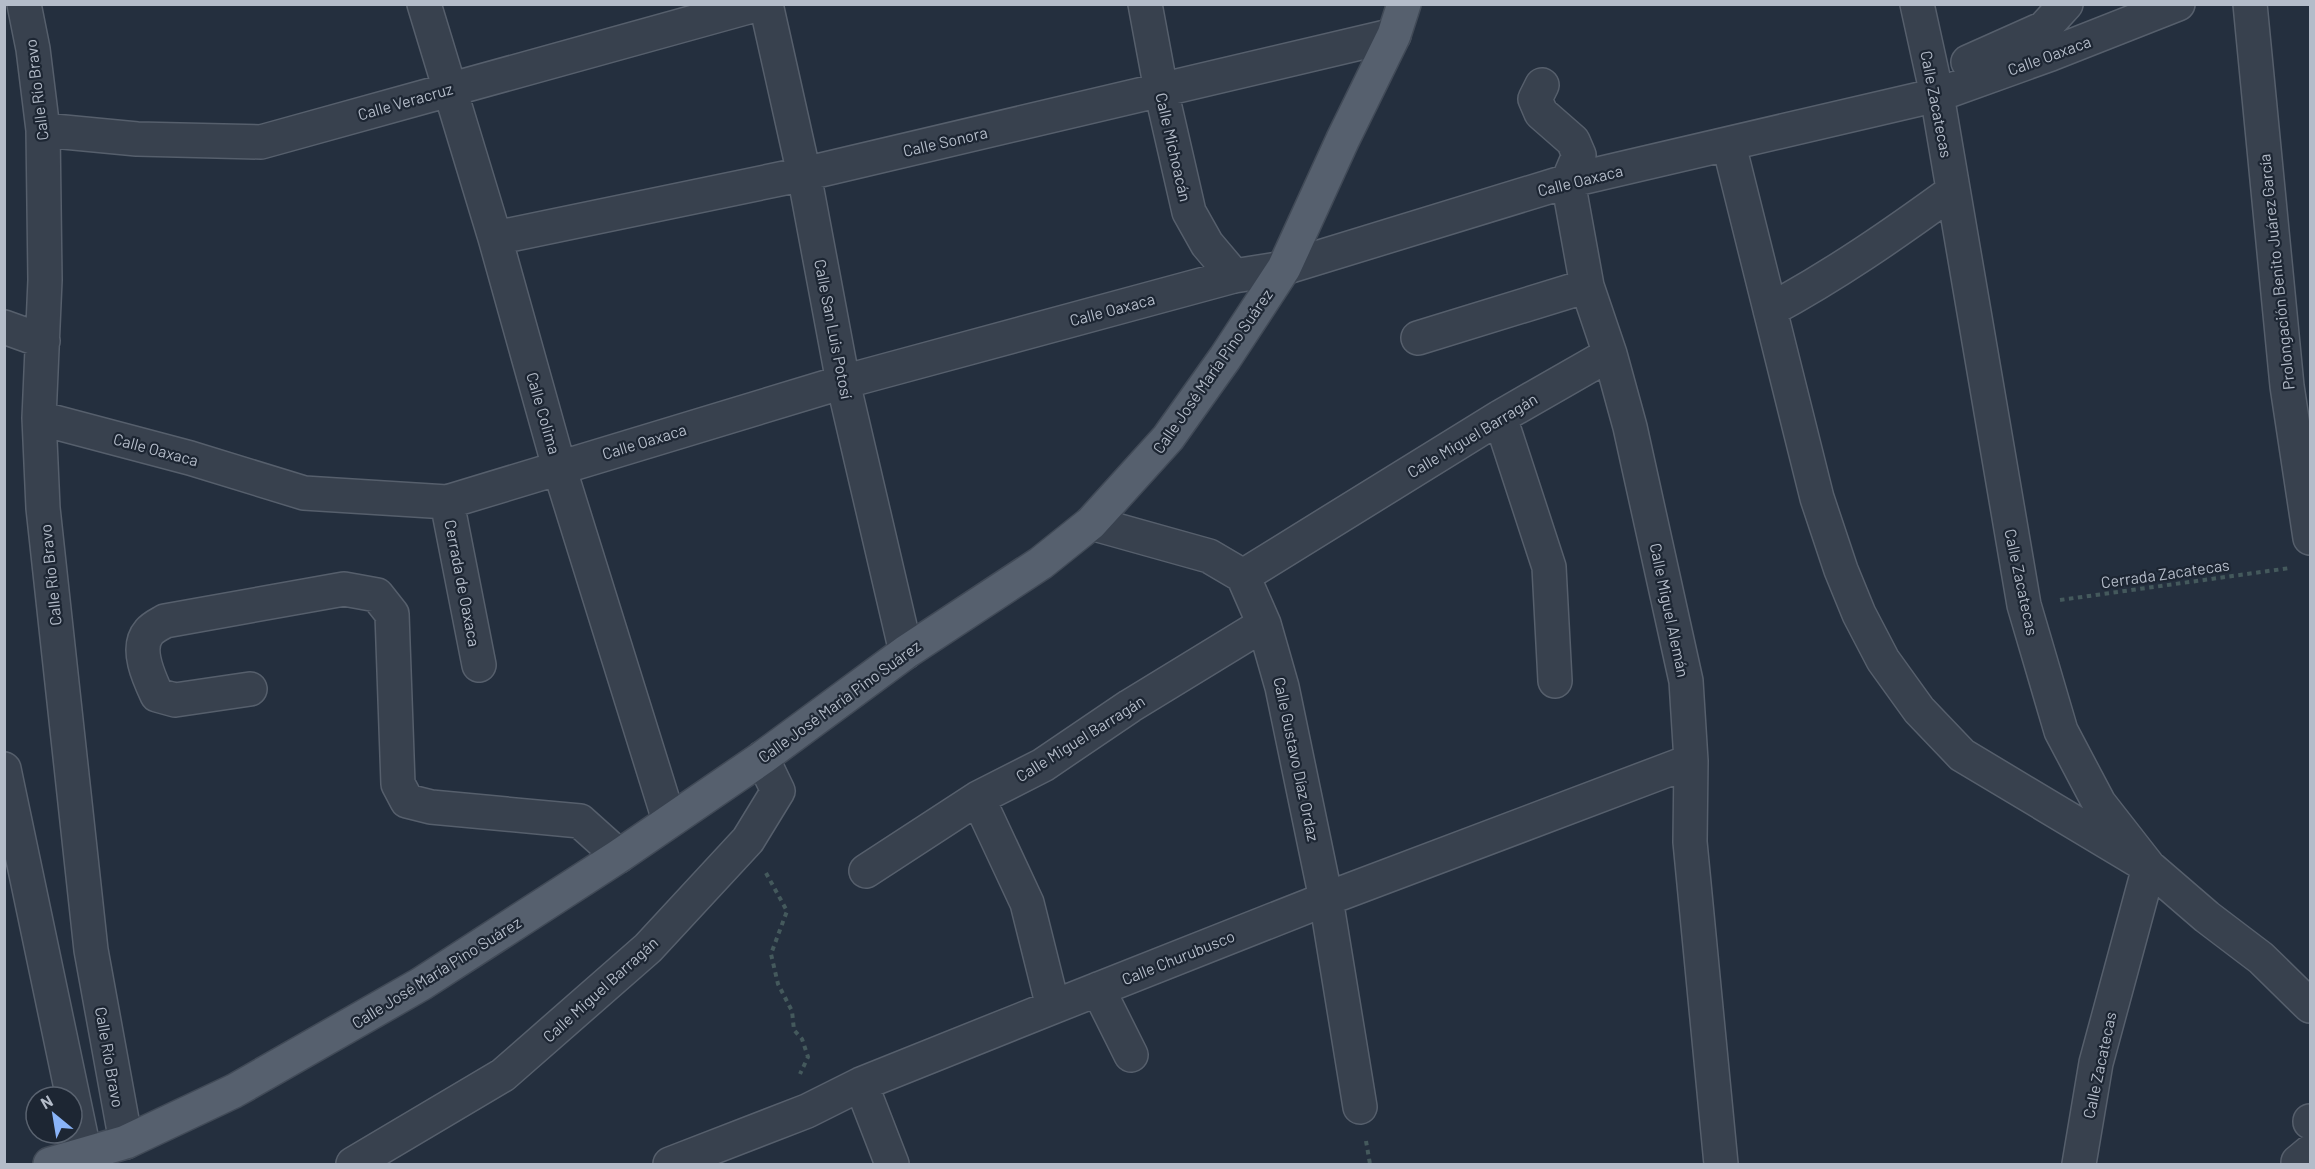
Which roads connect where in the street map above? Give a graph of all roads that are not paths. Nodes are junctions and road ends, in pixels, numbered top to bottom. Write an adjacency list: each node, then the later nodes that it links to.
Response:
1 (24, 4): 16 (street, Calle Río Bravo)
2 (424, 4): 14 (street, Calle Colima)
3 (759, 4): 14 (street, Calle Veracruz)
4 (766, 4): 18 (street, Calle San Luis Potosí)
5 (1145, 4): 15 (street, Calle Michoacán)
6 (1404, 4): 11 (main road, Calle José María Pino Suárez)
7 (1917, 4): 13 (street, Calle Zacatecas)
8 (2066, 4): 13 (street)
9 (2178, 4): 13 (street, Calle Oaxaca)
10 (2250, 4): 36 (street, Prolongación Benito Juárez García)
11 (1394, 35): 15 (street, Calle Sonora); 22 (main road, Calle José María Pino Suárez)
12 (1542, 85): 19 (street)
13 (1935, 85): 17 (street, Calle Oaxaca); 20 (street, Calle Zacatecas)
14 (448, 89): 16 (street, Calle Veracruz); 21 (street, Calle Colima)
15 (1161, 90): 18 (street, Calle Sonora); 23 (street, Calle Michoacán)
16 (43, 130): 28 (street, Calle Río Bravo)
17 (1729, 145): 19 (street, Calle Oaxaca); 25 (street)
18 (804, 174): 21 (street, Calle Sonora); 30 (street, Calle San Luis Potosí)
19 (1568, 181): 22 (street, Calle Oaxaca); 24 (street, Calle Miguel Alemán)
20 (1953, 191): 25 (street); 49 (street, Calle Zacatecas)
21 (495, 238): 33 (street, Calle Colima)
22 (1284, 268): 23 (street, Calle Oaxaca); 35 (main road, Calle José María Pino Suárez)
23 (1234, 276): 30 (street, Calle Oaxaca)
24 (1587, 286): 27 (street); 29 (street, Calle Miguel Alemán)
25 (1770, 310): 49 (street)
26 (4, 327): 28 (street)
27 (1418, 338)
28 (44, 342): 32 (street, Calle Río Bravo)
29 (1610, 354): 31 (street, Calle Miguel Barragán); 44 (street, Calle Miguel Alemán)
30 (843, 382): 33 (street, Calle Oaxaca); 39 (street, Calle San Luis Potosí)
31 (1500, 417): 37 (street, Calle Miguel Barragán); 41 (street)
32 (39, 418): 34 (street, Calle Oaxaca); 58 (street, Calle Río Bravo)
33 (559, 467): 34 (street, Calle Oaxaca); 47 (street, Calle Colima)
34 (447, 502): 40 (street, Cerrada de Oaxaca)
35 (1091, 523): 37 (street); 39 (main road, Calle José María Pino Suárez)
36 (2305, 553)
37 (1243, 576): 38 (street, Calle Gustavo Díaz Ordaz)
38 (1264, 624): 46 (street, Calle Miguel Barragán); 51 (street, Calle Gustavo Díaz Ordaz)
39 (906, 652): 43 (main road, Calle José María Pino Suárez)
40 (480, 665)
41 (1555, 681)
42 (250, 689): 48 (street)
43 (762, 758): 47 (main road, Calle José María Pino Suárez); 62 (street, Calle Miguel Barragán)
44 (1691, 761): 51 (street, Calle Churubusco); 65 (street, Calle Miguel Alemán)
45 (4, 769): 60 (street)
46 (978, 798): 50 (street, Calle Miguel Barragán); 53 (street)
47 (669, 820): 48 (main road, Calle José María Pino Suárez)
48 (619, 856): 58 (main road, Calle José María Pino Suárez)
49 (2149, 867): 54 (street); 66 (street, Calle Zacatecas)
50 (866, 871)
51 (1326, 899): 52 (street, Calle Churubusco); 57 (street, Calle Gustavo Díaz Ordaz)
52 (1098, 989): 53 (street, Calle Churubusco); 55 (street)
53 (1053, 1006): 56 (street, Calle Churubusco)
54 (2310, 1006)
55 (1131, 1055)
56 (861, 1084): 63 (street, Calle Churubusco); 64 (street)
57 (1360, 1107)
58 (126, 1142): 60 (main road, Calle José María Pino Suárez)
59 (2310, 1152): 67 (street)
60 (85, 1155): 61 (main road, Calle José María Pino Suárez)
61 (50, 1164)
62 (353, 1164)
63 (670, 1164)
64 (892, 1164)
65 (1721, 1164)
66 (2079, 1164)
67 (2300, 1164)

